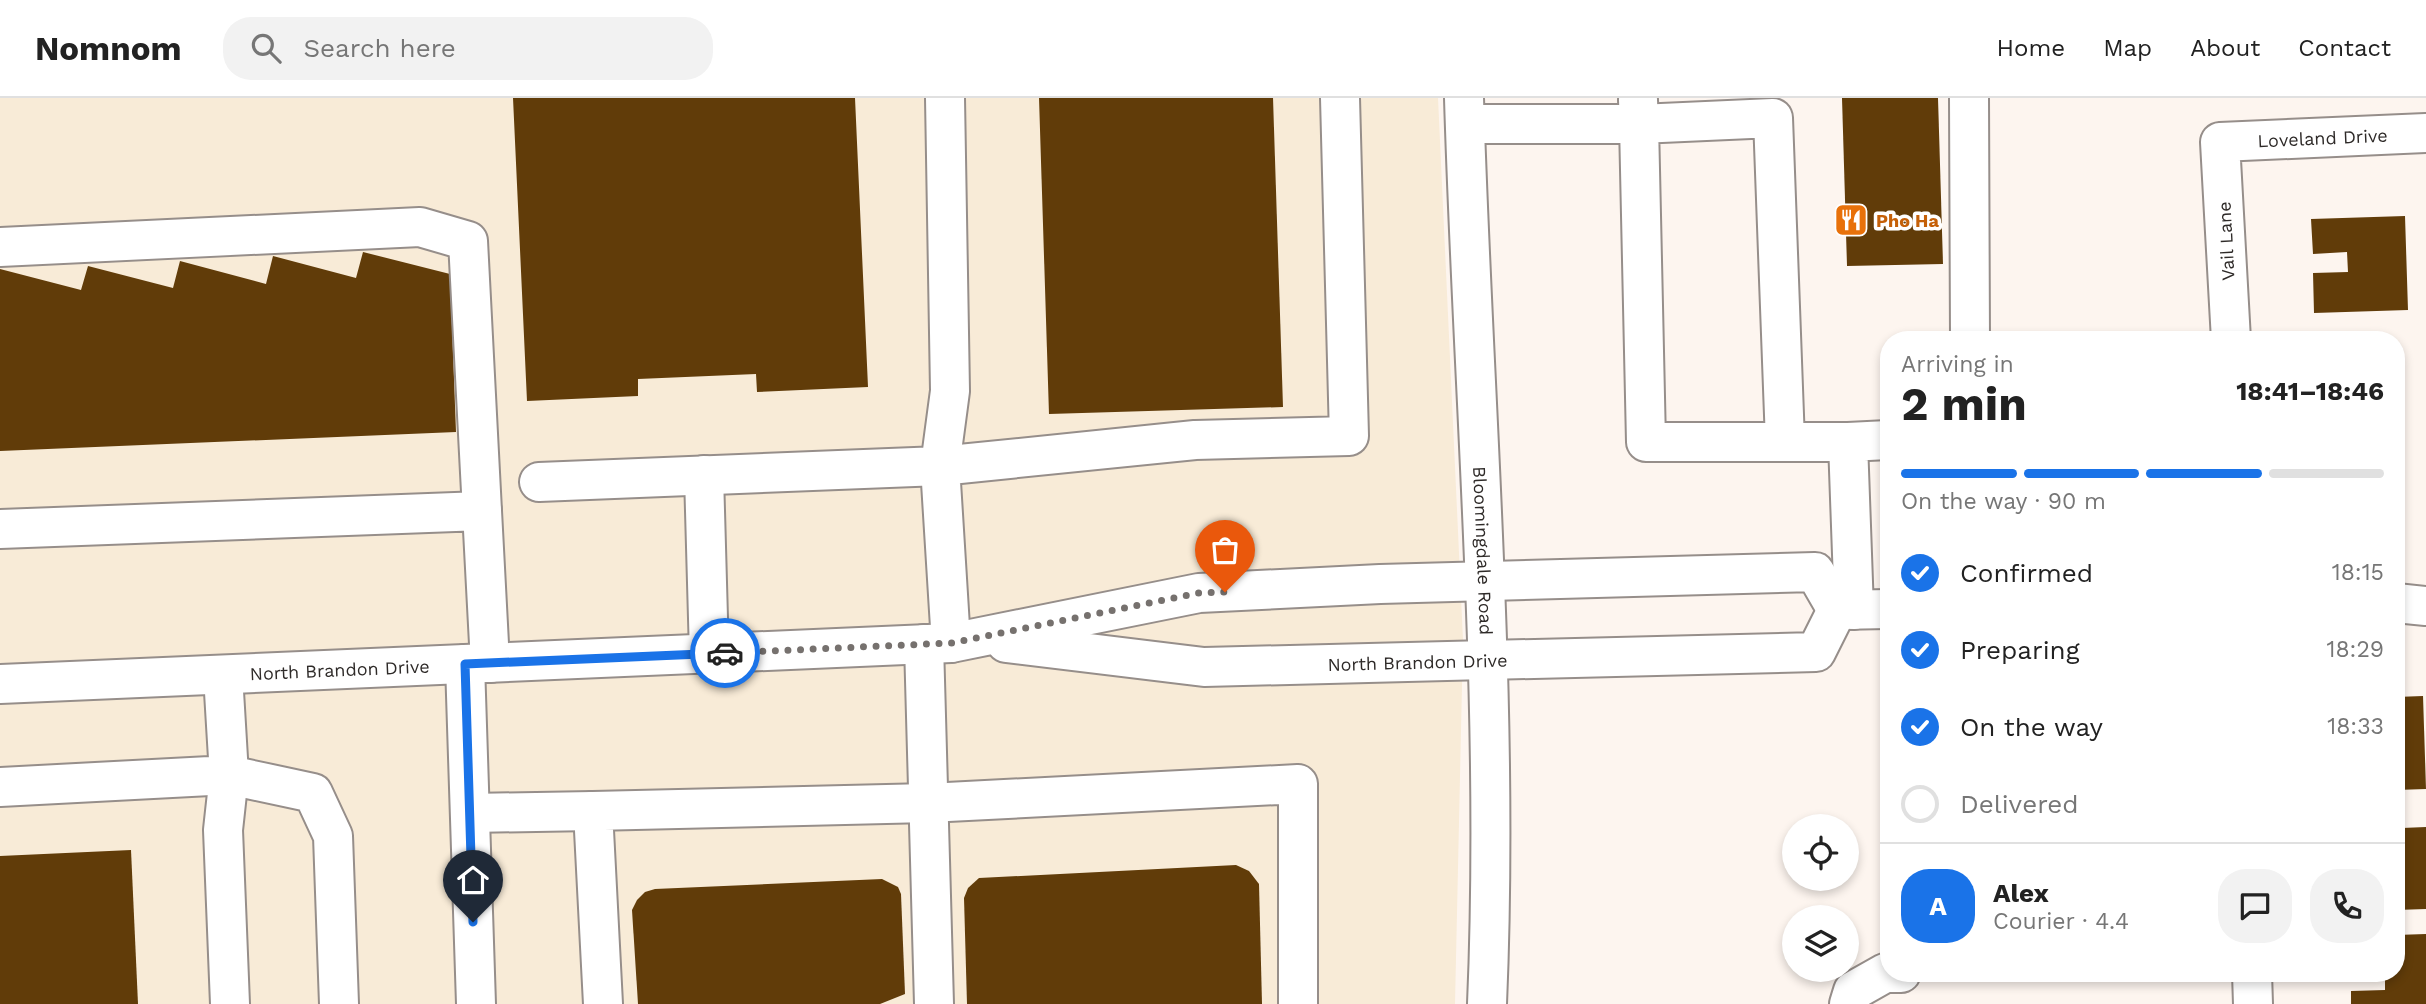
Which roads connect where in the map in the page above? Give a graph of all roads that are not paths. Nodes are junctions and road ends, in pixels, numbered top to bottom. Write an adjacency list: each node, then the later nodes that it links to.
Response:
1 (945, 98): 14 (street)
2 (1340, 98): 14 (street)
3 (1969, 98): 9 (street)
4 (1465, 111): 5 (street); 19 (street, Bloomingdale Road)
5 (1639, 111): 12 (street); 12 (street)
6 (2426, 134): 7 (street, Loveland Drive)
7 (2220, 142): 10 (street, Vail Lane)
8 (0, 247): 17 (street)
9 (1970, 331)
10 (2230, 331)
11 (1880, 440): 13 (street)
12 (1785, 442): 13 (street)
13 (1848, 442): 22 (street)
14 (940, 466): 15 (street); 23 (street)
15 (704, 475): 16 (street); 24 (street)
16 (539, 482)
17 (482, 511): 18 (street); 26 (street)
18 (0, 529)
19 (1485, 581): 22 (street, North Brandon Drive); 23 (street, North Brandon Drive); 25 (street, Bloomingdale Road)
20 (2405, 604): 21 (street)
21 (2426, 606)
22 (1860, 609): 25 (street, North Brandon Drive)
23 (949, 642): 24 (street, North Brandon Drive); 25 (street, North Brandon Drive); 31 (street)
24 (709, 653): 26 (street, North Brandon Drive)
25 (1488, 659): 42 (street, Bloomingdale Road)
26 (477, 664): 27 (street, North Brandon Drive); 33 (street)
27 (223, 675): 28 (street, North Brandon Drive); 29 (street)
28 (0, 684)
29 (229, 775): 30 (street); 36 (street); 37 (street)
30 (0, 787)
31 (928, 803): 32 (street); 40 (street); 41 (street)
32 (593, 811): 33 (street); 39 (street)
33 (470, 813): 38 (street)
34 (1880, 976): 43 (street)
35 (2252, 982): 44 (street)
36 (230, 1004)
37 (339, 1004)
38 (476, 1004)
39 (603, 1004)
40 (934, 1004)
41 (1298, 1004)
42 (1487, 1004)
43 (1849, 1004)
44 (2253, 1004)

